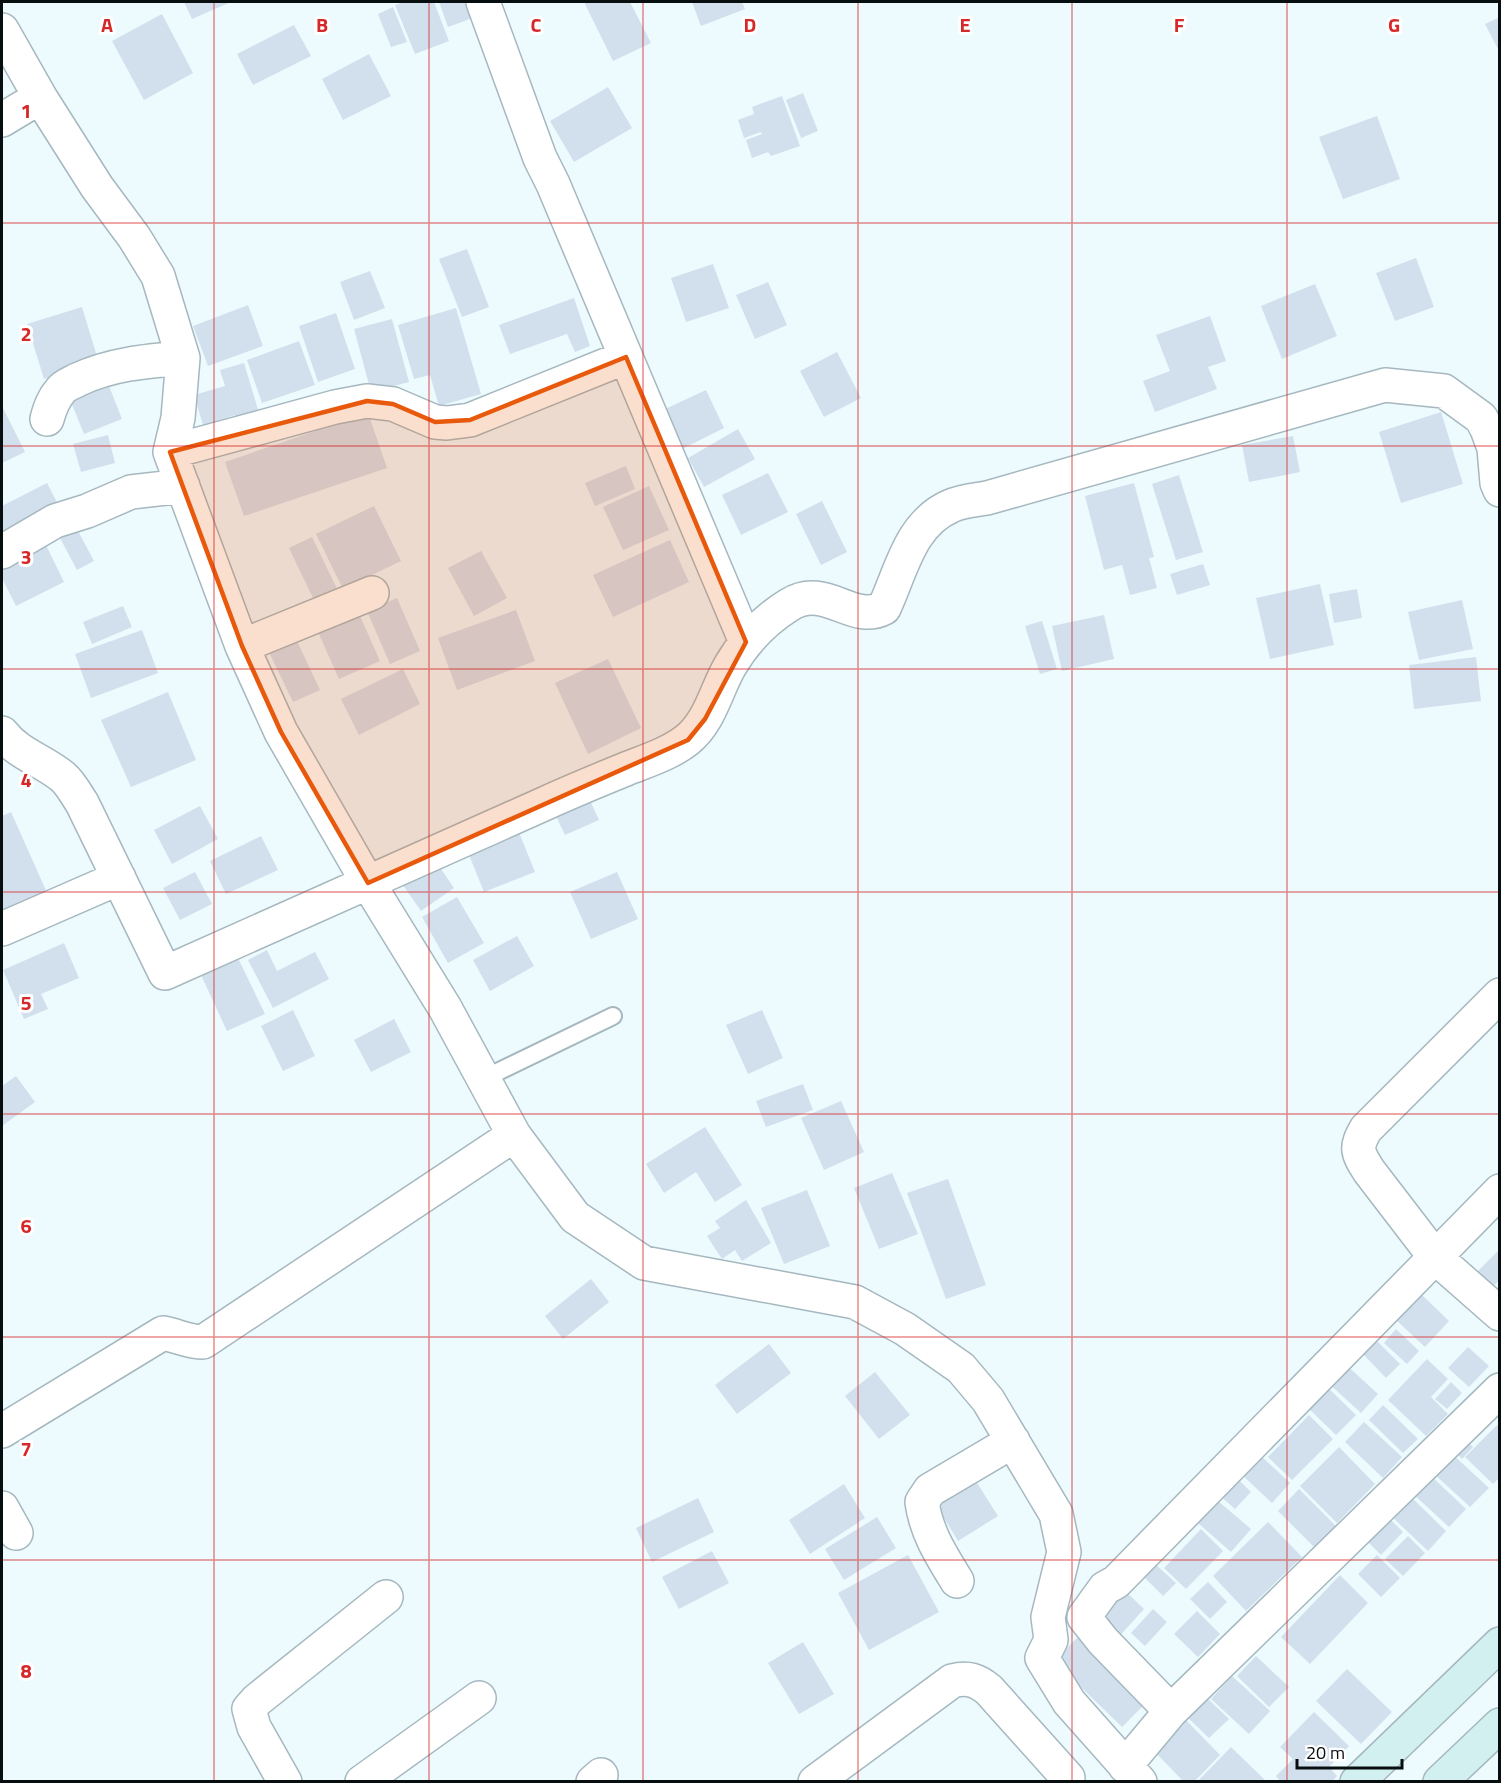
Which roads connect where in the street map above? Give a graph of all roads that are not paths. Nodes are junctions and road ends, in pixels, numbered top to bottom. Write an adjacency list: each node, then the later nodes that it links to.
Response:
1 (483, 2): 5 (street)
2 (2, 30): 3 (street)
3 (40, 98): 4 (street); 6 (street)
4 (2, 120)
5 (626, 357): 8 (street); 13 (street)
6 (183, 358): 7 (street); 8 (street)
7 (47, 419)
8 (170, 452): 9 (street)
9 (183, 486): 11 (street); 14 (street)
10 (1500, 490): 13 (street)
11 (2, 552)
12 (372, 593): 14 (street)
13 (746, 642): 17 (street)
14 (242, 646): 17 (street)
15 (2, 733): 16 (street)
16 (119, 878): 17 (street); 18 (street)
17 (368, 883): 21 (street)
18 (2, 929)
19 (1500, 995): 24 (street)
20 (614, 1016): 21 (lane)
21 (483, 1079): 22 (street)
22 (514, 1136): 27 (street); 28 (street)
23 (1500, 1191): 24 (street)
24 (1435, 1257): 25 (street); 33 (street)
25 (1500, 1314)
26 (1500, 1390): 33 (street)
27 (2, 1431)
28 (1013, 1441): 29 (street); 35 (street)
29 (957, 1581)
30 (386, 1597): 38 (street)
31 (1500, 1644): 41 (street)
32 (479, 1698): 39 (street)
33 (1171, 1711): 36 (street)
34 (1500, 1725): 42 (street)
35 (1100, 1738): 36 (street); 37 (street)
36 (1132, 1774)
37 (1065, 1780): 40 (street)
38 (285, 1782)
39 (362, 1782)
40 (815, 1782)
41 (1357, 1782)
42 (1440, 1782)

